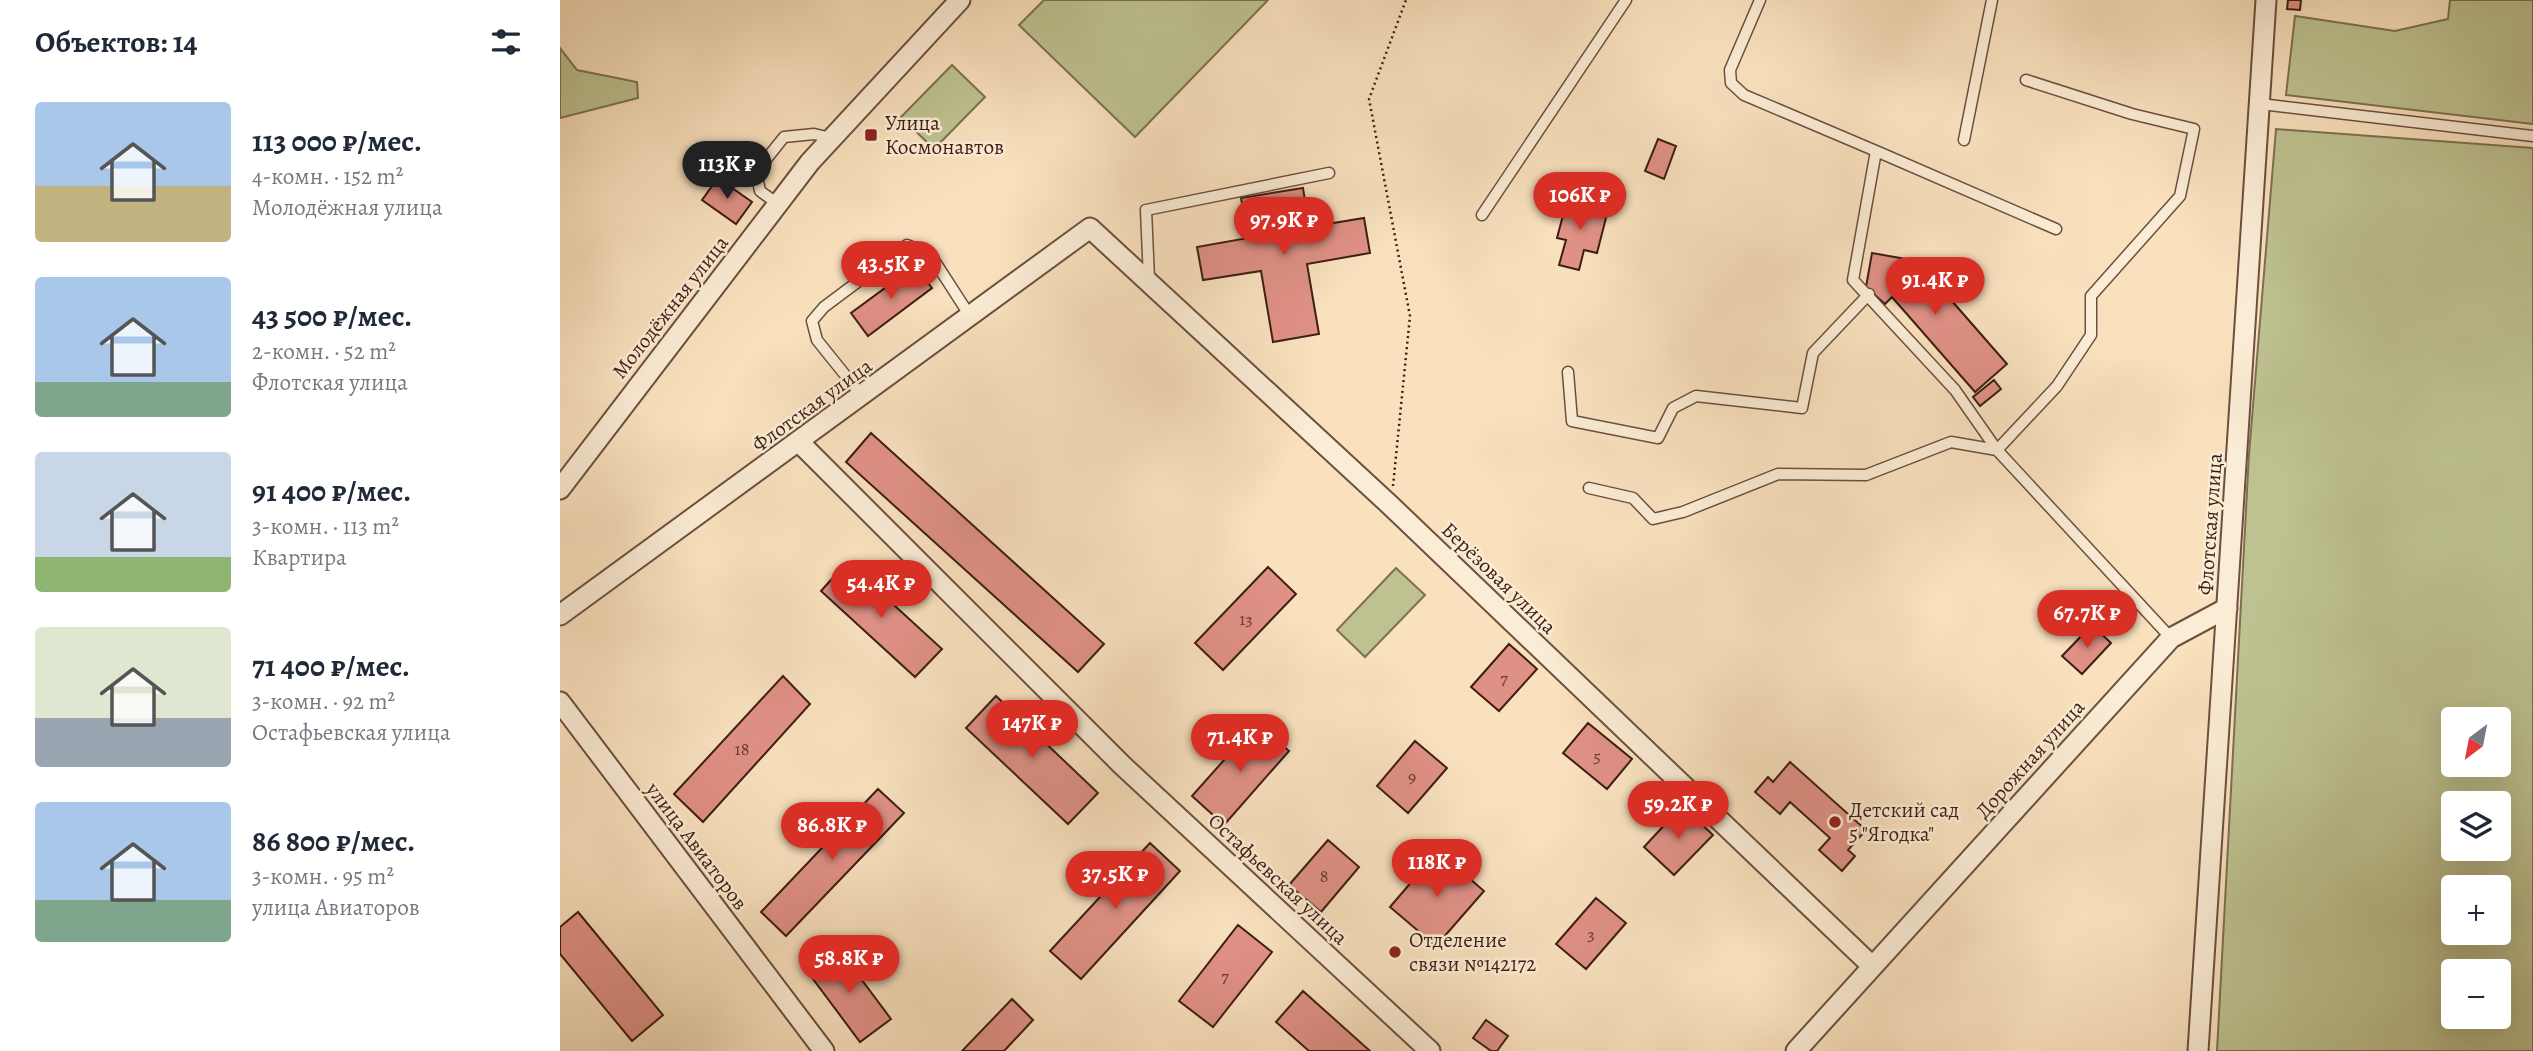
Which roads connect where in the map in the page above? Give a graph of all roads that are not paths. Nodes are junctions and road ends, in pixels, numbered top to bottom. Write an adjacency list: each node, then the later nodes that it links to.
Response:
1 (960, 0): 9 (street, Молодёжная улица)
2 (1626, 0): 14 (lane)
3 (1760, 0): 11 (lane)
4 (1992, 0): 10 (lane)
5 (2266, 0): 7 (street, Флотская улица)
6 (2026, 80): 23 (lane)
7 (2261, 104): 8 (lane); 26 (street, Флотская улица)
8 (2533, 136)
9 (831, 138): 13 (street, Молодёжная улица); 13 (lane)
10 (1965, 140)
11 (1876, 151): 16 (lane); 18 (lane)
12 (1329, 173): 17 (lane)
13 (778, 204): 25 (street, Молодёжная улица)
14 (1482, 215)
15 (1090, 228): 17 (street, Берёзовая улица); 19 (street, Флотская улица)
16 (2056, 229)
17 (1149, 284): 30 (street, Берёзовая улица)
18 (1869, 294): 20 (lane); 23 (lane)
19 (970, 316): 21 (street, Флотская улица); 21 (lane)
20 (1568, 372)
21 (862, 396): 22 (street, Флотская улица)
22 (800, 443): 27 (street, Флотская улица); 32 (street, Остафьевская улица)
23 (1997, 450): 24 (lane); 28 (lane)
24 (1589, 488)
25 (560, 489)
26 (2227, 608): 28 (street, Дорожная улица); 34 (street, Флотская улица)
27 (560, 615)
28 (2171, 638): 30 (street, Дорожная улица)
29 (560, 702): 31 (street, улица Авиаторов)
30 (1872, 966): 33 (street, Дорожная улица)
31 (824, 1051)
32 (1430, 1051)
33 (1796, 1051)
34 (2198, 1051)

